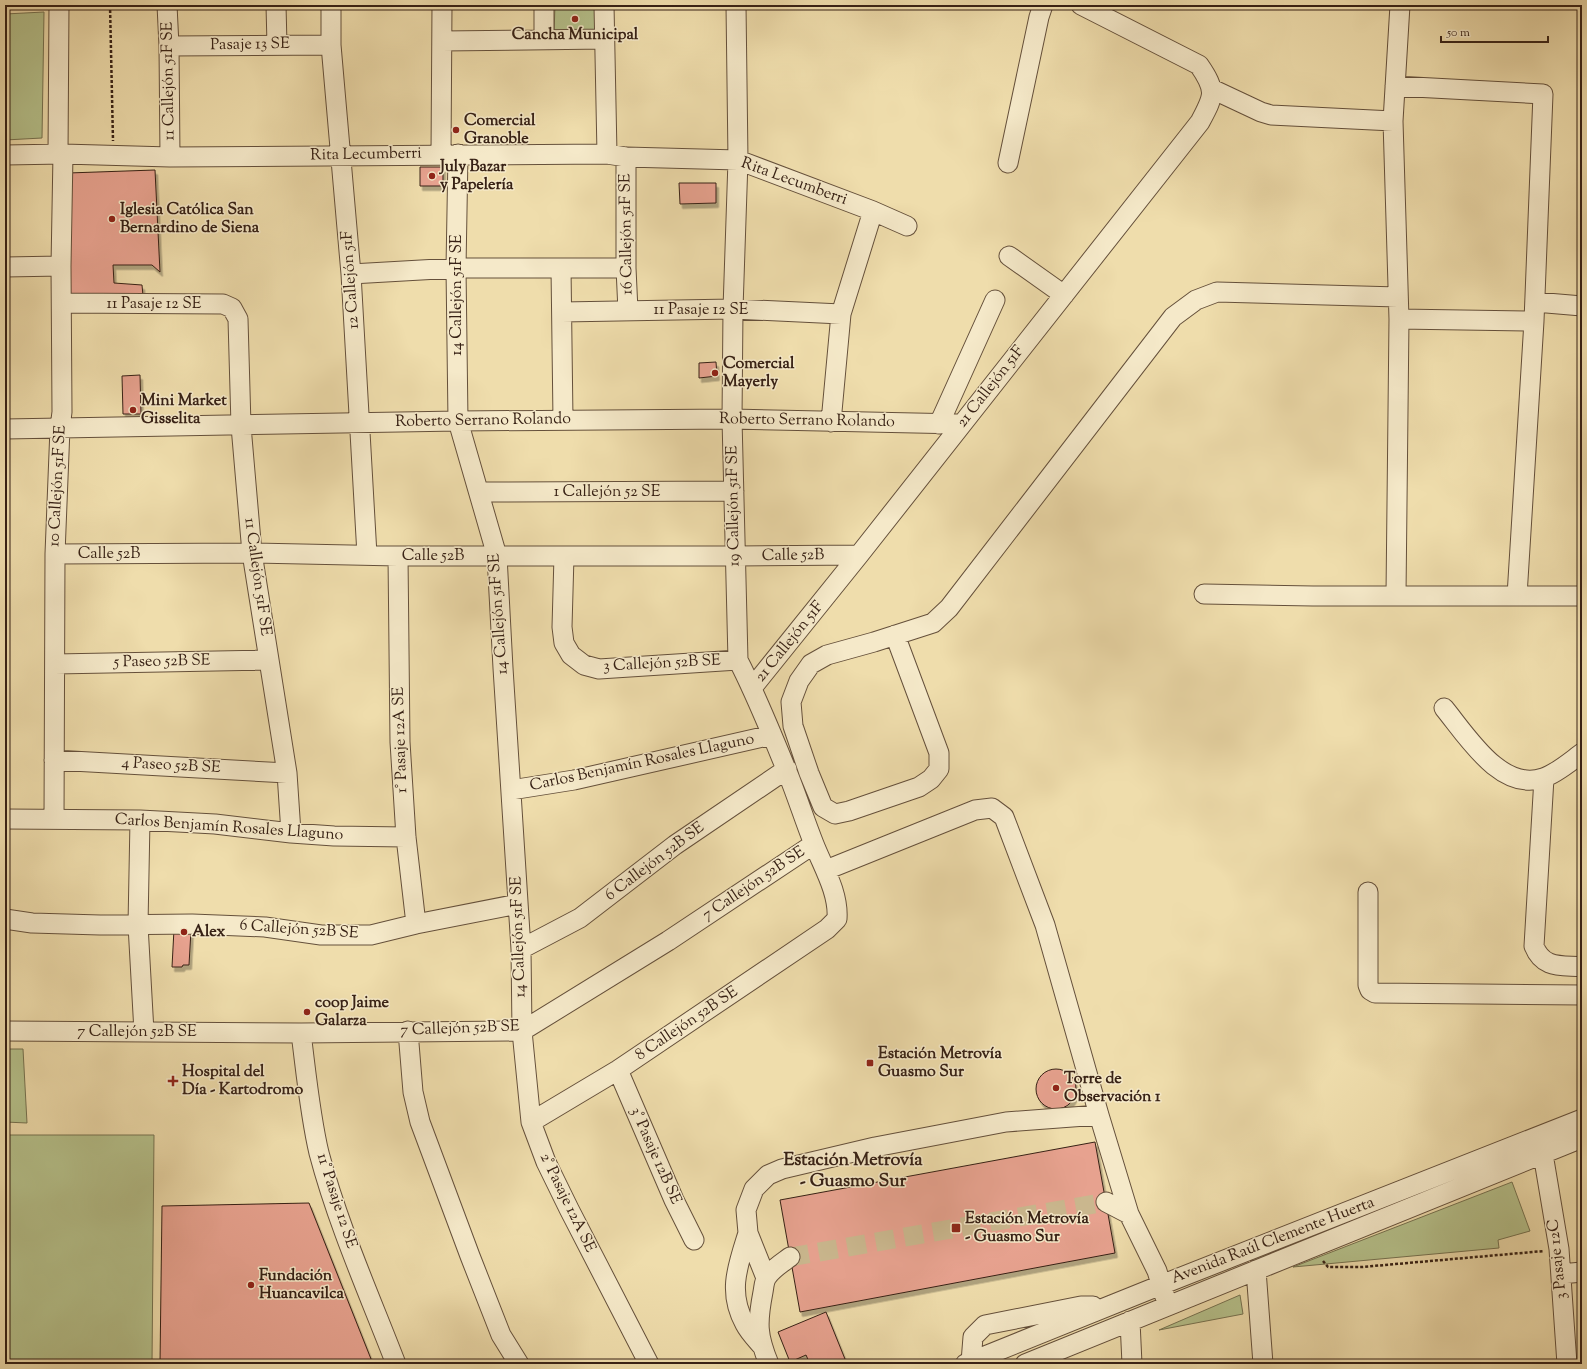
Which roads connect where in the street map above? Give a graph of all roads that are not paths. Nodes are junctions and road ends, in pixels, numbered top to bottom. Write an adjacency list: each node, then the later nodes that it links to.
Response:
1 (58, 5): 21 (street, 10 Callejón 51F SE)
2 (167, 5): 17 (street, 11 Callejón 51F SE)
3 (276, 5): 16 (street)
4 (331, 5): 15 (street, 12 Callejón 51F)
5 (442, 5): 13 (street, 14 Callejón 51F SE)
6 (544, 5): 14 (street)
7 (604, 5): 12 (street, 16 Callejón 51F SE)
8 (736, 5): 28 (street, 19 Callejón 51F SE)
9 (1043, 5): 29 (street)
10 (1081, 5): 18 (street)
11 (1400, 5): 19 (street)
12 (605, 39): 14 (street); 23 (street, 16 Callejón 51F SE)
13 (442, 40): 14 (street); 22 (street, 14 Callejón 51F SE)
14 (544, 40)
15 (331, 44): 16 (street, Pasaje 13 SE); 25 (street, 12 Callejón 51F)
16 (277, 45): 17 (street, Pasaje 13 SE)
17 (169, 46): 26 (street, 11 Callejón 51F SE)
18 (1210, 84): 20 (street); 39 (street, 21 Callejón 51F)
19 (1395, 86): 20 (street); 42 (street)
20 (1393, 120): 40 (street)
21 (60, 154): 24 (street, Rita Lecumberri); 26 (street, Rita Lecumberri); 33 (street, 10 Callejón 51F SE)
22 (450, 154): 23 (street, Rita Lecumberri); 25 (street, Rita Lecumberri); 35 (street, 14 Callejón 51F SE)
23 (607, 154): 27 (street, Rita Lecumberri)
24 (5, 155)
25 (340, 155): 26 (street, Rita Lecumberri); 38 (street, 12 Callejón 51F)
26 (170, 157)
27 (626, 157): 28 (street, Rita Lecumberri); 37 (street, 16 Callejón 51F SE)
28 (738, 160): 30 (street, Rita Lecumberri); 45 (street, 19 Callejón 51F SE)
29 (1008, 163)
30 (873, 211): 31 (street, Rita Lecumberri); 48 (street)
31 (907, 226)
32 (1009, 256): 39 (street)
33 (61, 266): 34 (street); 43 (street, 10 Callejón 51F SE)
34 (5, 267)
35 (456, 268): 36 (street); 38 (street); 54 (street, 14 Callejón 51F SE)
36 (561, 268): 37 (street); 47 (street)
37 (626, 268): 46 (street, 16 Callejón 51F SE)
38 (351, 274): 56 (street, 12 Callejón 51F)
39 (1064, 295): 58 (street, 21 Callejón 51F)
40 (1398, 297): 50 (street); 76 (street)
41 (995, 300): 57 (street)
42 (1535, 302): 44 (street); 51 (street)
43 (62, 303): 49 (street, 11 Pasaje 12 SE); 60 (street, 10 Callejón 51F SE)
44 (1582, 306)
45 (733, 309): 46 (street, 11 Pasaje 12 SE); 48 (street, 11 Pasaje 12 SE); 52 (street, 19 Callejón 51F SE)
46 (628, 311): 47 (street, 11 Pasaje 12 SE)
47 (562, 312): 53 (street)
48 (841, 314): 55 (street)
49 (238, 319): 59 (street, 11 Callejón 51F SE)
50 (1398, 319): 51 (street); 73 (street)
51 (1534, 321): 74 (street)
52 (732, 419): 53 (street, Roberto Serrano Rolando); 55 (street, Roberto Serrano Rolando); 62 (street, 19 Callejón 51F SE)
53 (563, 420): 54 (street, Roberto Serrano Rolando)
54 (458, 421): 56 (street, Roberto Serrano Rolando); 63 (street, 14 Callejón 51F SE)
55 (831, 422): 57 (street, Roberto Serrano Rolando)
56 (360, 423): 59 (street, Roberto Serrano Rolando); 66 (street, 12 Callejón 51F)
57 (938, 424): 58 (street, Roberto Serrano Rolando)
58 (962, 424): 67 (street, 21 Callejón 51F)
59 (241, 426): 60 (street, Roberto Serrano Rolando); 64 (street, 11 Callejón 51F SE)
60 (60, 428): 61 (street, Roberto Serrano Rolando); 65 (street, 10 Callejón 51F SE)
61 (5, 429)
62 (734, 491): 63 (street, 1 Callejón 52 SE); 71 (street, 19 Callejón 51F SE)
63 (479, 492): 69 (street, 14 Callejón 51F SE)
64 (252, 553): 65 (street, Calle 52B); 66 (street, Calle 52B); 77 (street, 11 Callejón 51F SE)
65 (55, 554): 79 (street, 10 Callejón 51F SE)
66 (367, 555): 68 (street, Calle 52B)
67 (860, 555): 71 (street, Calle 52B); 80 (street, 21 Callejón 51F)
68 (398, 556): 69 (street, Calle 52B); 93 (street, 1° Pasaje 12A SE)
69 (497, 556): 70 (street, Calle 52B); 88 (street, 14 Callejón 51F SE)
70 (564, 556): 71 (street, Calle 52B); 78 (street, 3 Callejón 52B SE)
71 (736, 556): 78 (street, 19 Callejón 51F SE)
72 (1204, 594): 73 (street)
73 (1396, 595): 74 (street)
74 (1517, 596): 75 (street)
75 (1582, 596)
76 (895, 635): 76 (street)
77 (269, 660): 79 (street, 5 Paseo 52B SE); 86 (street, 11 Callejón 51F SE)
78 (738, 660): 80 (street, 19 Callejón 51F SE)
79 (55, 664): 84 (street, 10 Callejón 51F SE)
80 (752, 688): 82 (street, 19 Callejón 51F SE)
81 (1444, 708): 87 (street)
82 (772, 735): 85 (street, 19 Callejón 51F SE); 88 (street, Carlos Benjamín Rosales Llaguno)
83 (1582, 753): 87 (street)
84 (54, 760): 86 (street, 4 Paseo 52B SE); 90 (street, 10 Callejón 51F SE)
85 (787, 770): 94 (street, 19 Callejón 51F SE); 102 (street, 6 Callejón 52B SE)
86 (287, 773): 92 (street, 11 Callejón 51F SE)
87 (1544, 778): 103 (street)
88 (512, 790): 97 (street, 14 Callejón 51F SE)
89 (5, 819): 90 (street, Carlos Benjamín Rosales Llaguno)
90 (54, 819): 91 (street, Carlos Benjamín Rosales Llaguno)
91 (140, 820): 92 (street, Carlos Benjamín Rosales Llaguno); 101 (street)
92 (291, 833): 93 (street, Carlos Benjamín Rosales Llaguno)
93 (406, 837): 100 (street, 1° Pasaje 12A SE)
94 (814, 844): 95 (street, 19 Callejón 51F SE); 107 (street, 7 Callejón 52B SE)
95 (826, 870): 99 (street, 19 Callejón 51F SE); 111 (street)
96 (1368, 892): 104 (street)
97 (518, 904): 100 (street, 6 Callejón 52B SE); 102 (street, 14 Callejón 51F SE)
98 (5, 919): 101 (street, 6 Callejón 52B SE)
99 (837, 919): 110 (street, 8 Callejón 52B SE)
100 (416, 924): 101 (street, 6 Callejón 52B SE)
101 (138, 925): 108 (street)
102 (521, 949): 107 (street, 14 Callejón 51F SE)
103 (1582, 967)
104 (1582, 995)
105 (5, 1031): 108 (street, 7 Callejón 52B SE)
106 (408, 1031): 107 (street, 7 Callejón 52B SE); 109 (street, 7 Callejón 52B SE); 133 (street)
107 (522, 1031): 113 (street, 2° Pasaje 12A SE)
108 (144, 1032): 109 (street, 7 Callejón 52B SE)
109 (301, 1033): 132 (street, 11° Pasaje 12 SE)
110 (618, 1070): 113 (street, 8 Callejón 52B SE); 119 (street, 3° Pasaje 12B SE)
111 (1099, 1115): 117 (street); 118 (street)
112 (1582, 1119): 125 (street, Avenida Raúl Clemente Huerta)
113 (531, 1122): 134 (street, 2° Pasaje 12A SE)
114 (1582, 1138): 115 (street, Avenida Raúl Clemente Huerta)
115 (1543, 1154): 121 (street, Avenida Raúl Clemente Huerta); 123 (street, 3 Pasaje 12C)
116 (1106, 1202): 117 (street)
117 (1129, 1214): 125 (street)
118 (748, 1233): 124 (street); 129 (street)
119 (694, 1240)
120 (790, 1257): 124 (street)
121 (1256, 1270): 127 (street, Avenida Raúl Clemente Huerta); 138 (street)
122 (1582, 1272): 123 (street)
123 (1561, 1274): 130 (street, 3 Pasaje 12C)
124 (766, 1278): 129 (street)
125 (1161, 1285): 126 (street, Avenida Raúl Clemente Huerta); 127 (street)
126 (1110, 1306): 131 (street, Avenida Raúl Clemente Huerta); 131 (street)
127 (1167, 1306): 128 (street, Avenida Raúl Clemente Huerta)
128 (1130, 1321): 136 (street, Avenida Raúl Clemente Huerta); 137 (street)
129 (762, 1346): 135 (street)
130 (1572, 1360)
131 (968, 1363)
132 (396, 1364)
133 (519, 1364)
134 (649, 1364)
135 (769, 1364)
136 (1025, 1364)
137 (1132, 1364)
138 (1263, 1364)

